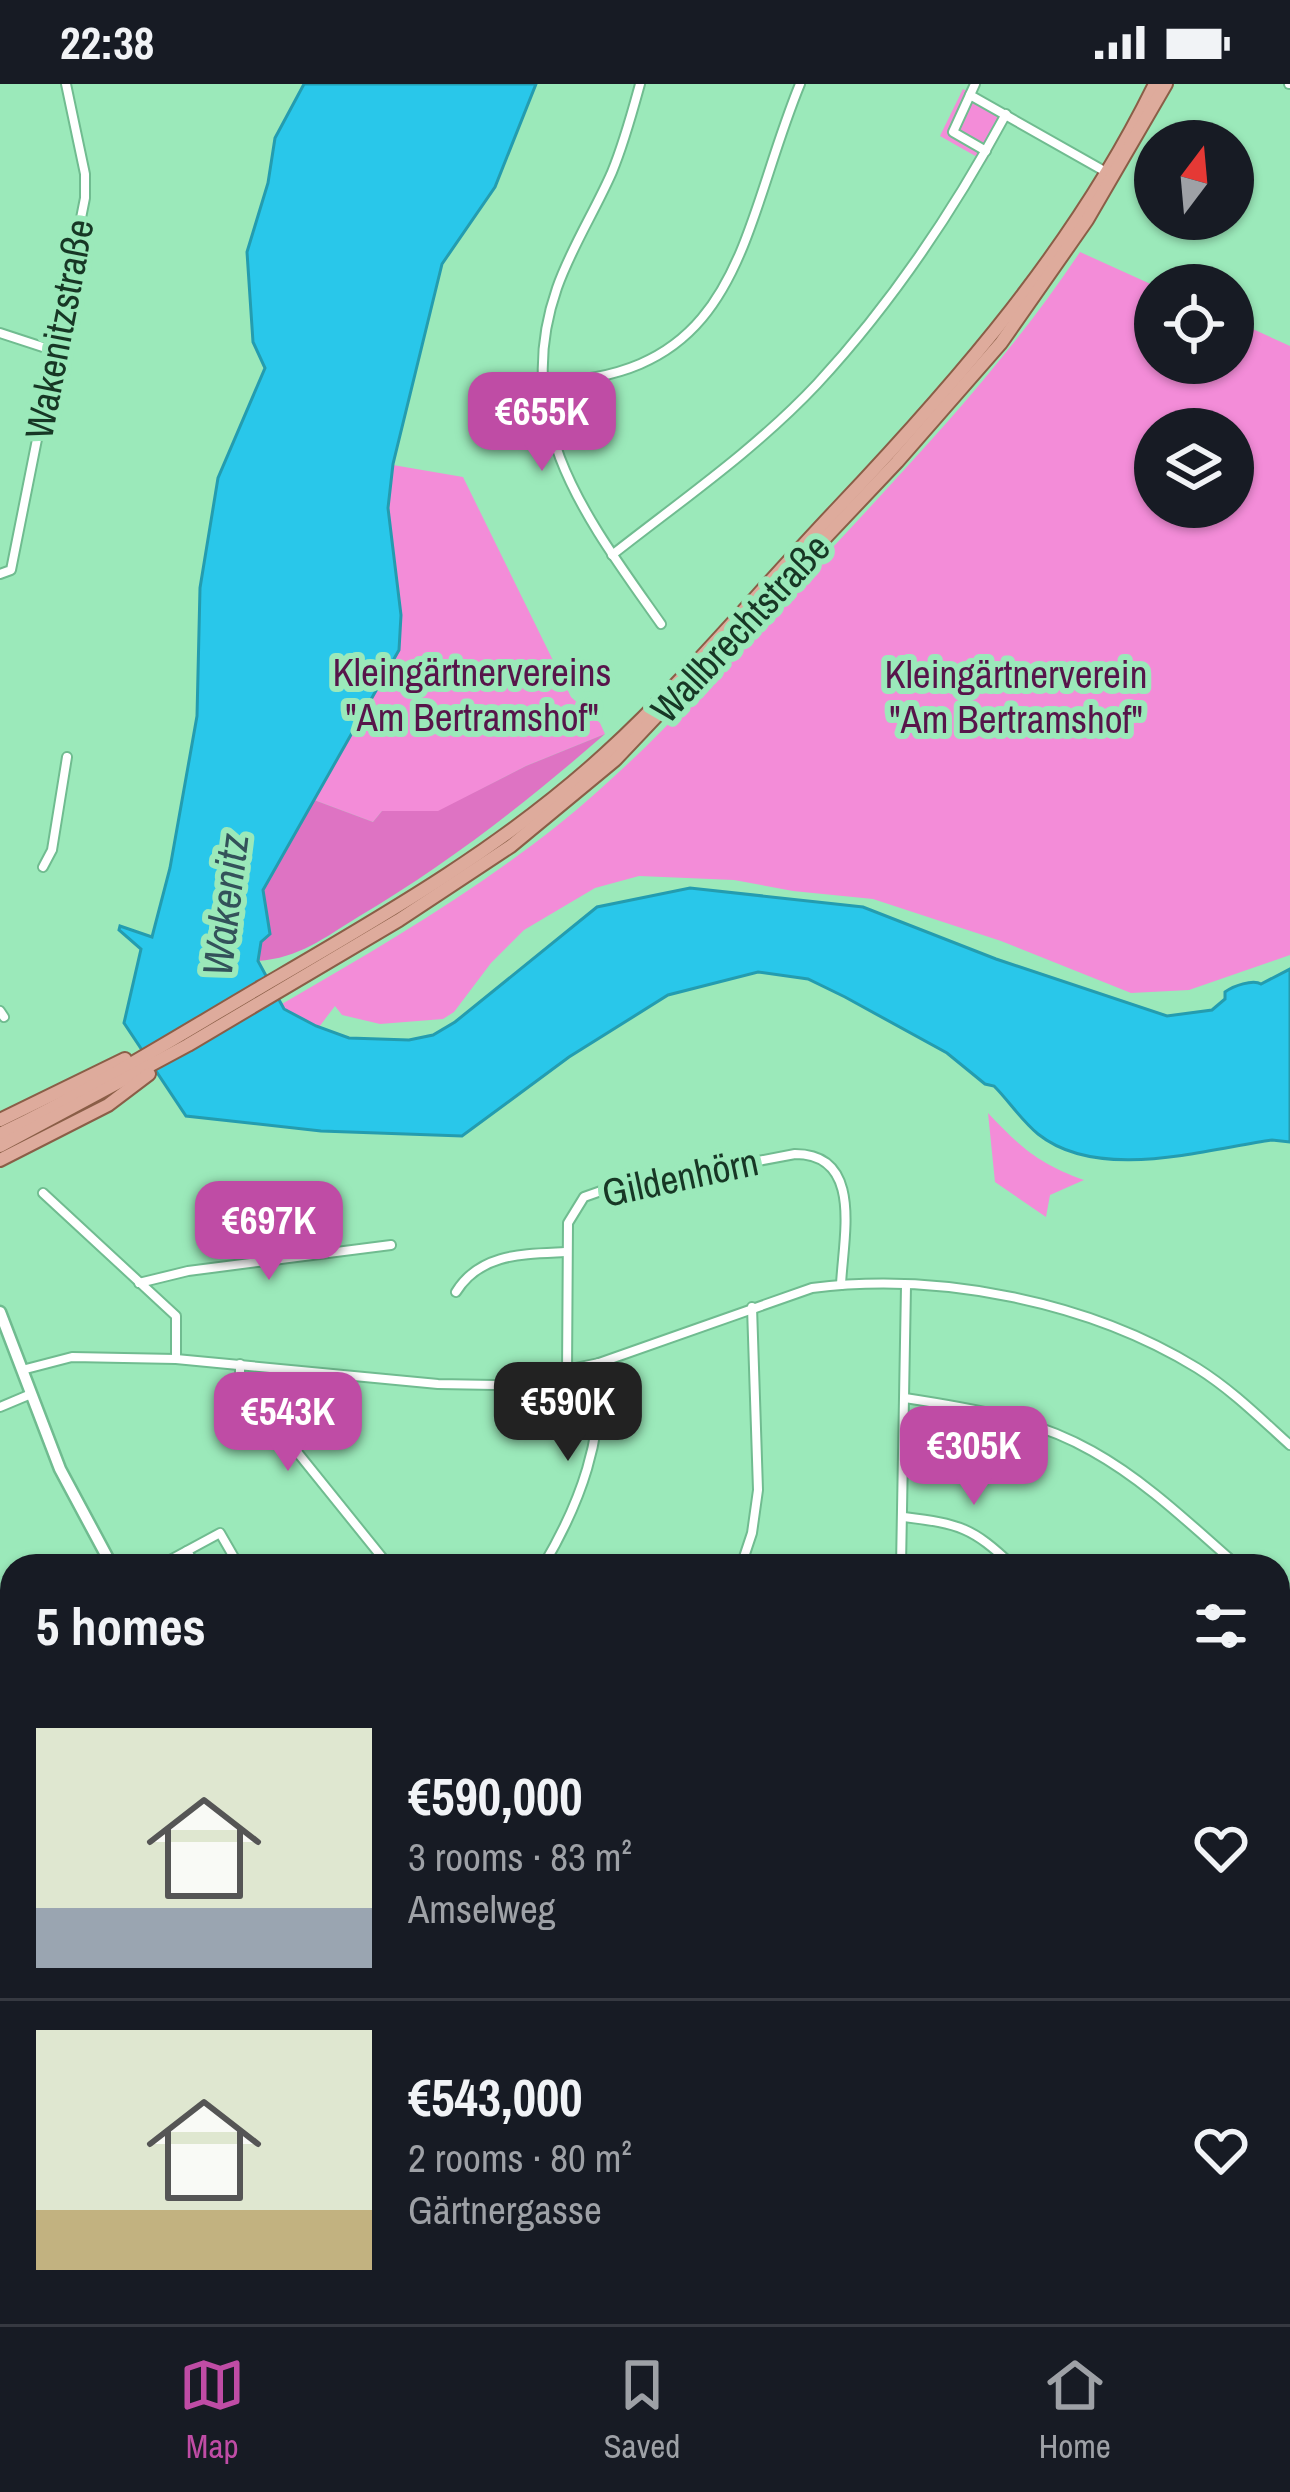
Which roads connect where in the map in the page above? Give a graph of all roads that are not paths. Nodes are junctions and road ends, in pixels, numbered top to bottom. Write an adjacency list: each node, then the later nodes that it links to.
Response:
1 (66, 84): 12 (street, Wakenitzstraße)
2 (640, 84): 13 (street)
3 (800, 84): 13 (street)
4 (975, 84): 7 (street)
5 (1155, 84): 10 (main road, Wallbrechtstraße)
6 (1166, 84): 19 (main road, Wallbrechtstraße)
7 (970, 95): 8 (street); 9 (street)
8 (1006, 114): 9 (street); 10 (street)
9 (986, 152): 14 (street)
10 (1106, 172): 19 (main road, Wallbrechtstraße)
11 (0, 333): 12 (street)
12 (55, 351): 15 (street, Wakenitzstraße)
13 (543, 382): 14 (street)
14 (613, 555): 16 (street)
15 (5, 573)
16 (661, 624)
17 (67, 757): 18 (street)
18 (43, 867)
19 (340, 948): 20 (main road, Wallbrechtstraße)
20 (184, 1039): 21 (main road); 22 (main road, Wallbrechtstraße); 23 (main road, Wallbrechtstraße); 24 (main road)
21 (0, 1120)
22 (0, 1134)
23 (0, 1146)
24 (0, 1160)
25 (43, 1193): 28 (street)
26 (392, 1245): 28 (street)
27 (565, 1252): 29 (street, Gildenhörn); 31 (street); 38 (street, Gildenhörn)
28 (139, 1282): 34 (street)
29 (841, 1285): 30 (street); 32 (street)
30 (907, 1286): 40 (street); 42 (street)
31 (456, 1292)
32 (752, 1307): 35 (street); 51 (street)
33 (0, 1312): 37 (main road)
34 (176, 1359): 36 (street); 37 (street)
35 (599, 1363): 38 (street); 50 (street)
36 (239, 1364): 38 (street); 49 (street)
37 (22, 1370): 39 (main road)
38 (567, 1372)
39 (32, 1394): 41 (street); 45 (main road)
40 (905, 1398): 43 (street); 54 (street)
41 (0, 1407)
42 (1290, 1445)
43 (904, 1517): 52 (street); 53 (street)
44 (188, 1551): 46 (street); 47 (street); 48 (street)
45 (106, 1554)
46 (182, 1554)
47 (190, 1554)
48 (231, 1554)
49 (379, 1554)
50 (549, 1554)
51 (745, 1554)
52 (902, 1554)
53 (1000, 1554)
54 (1224, 1554)

